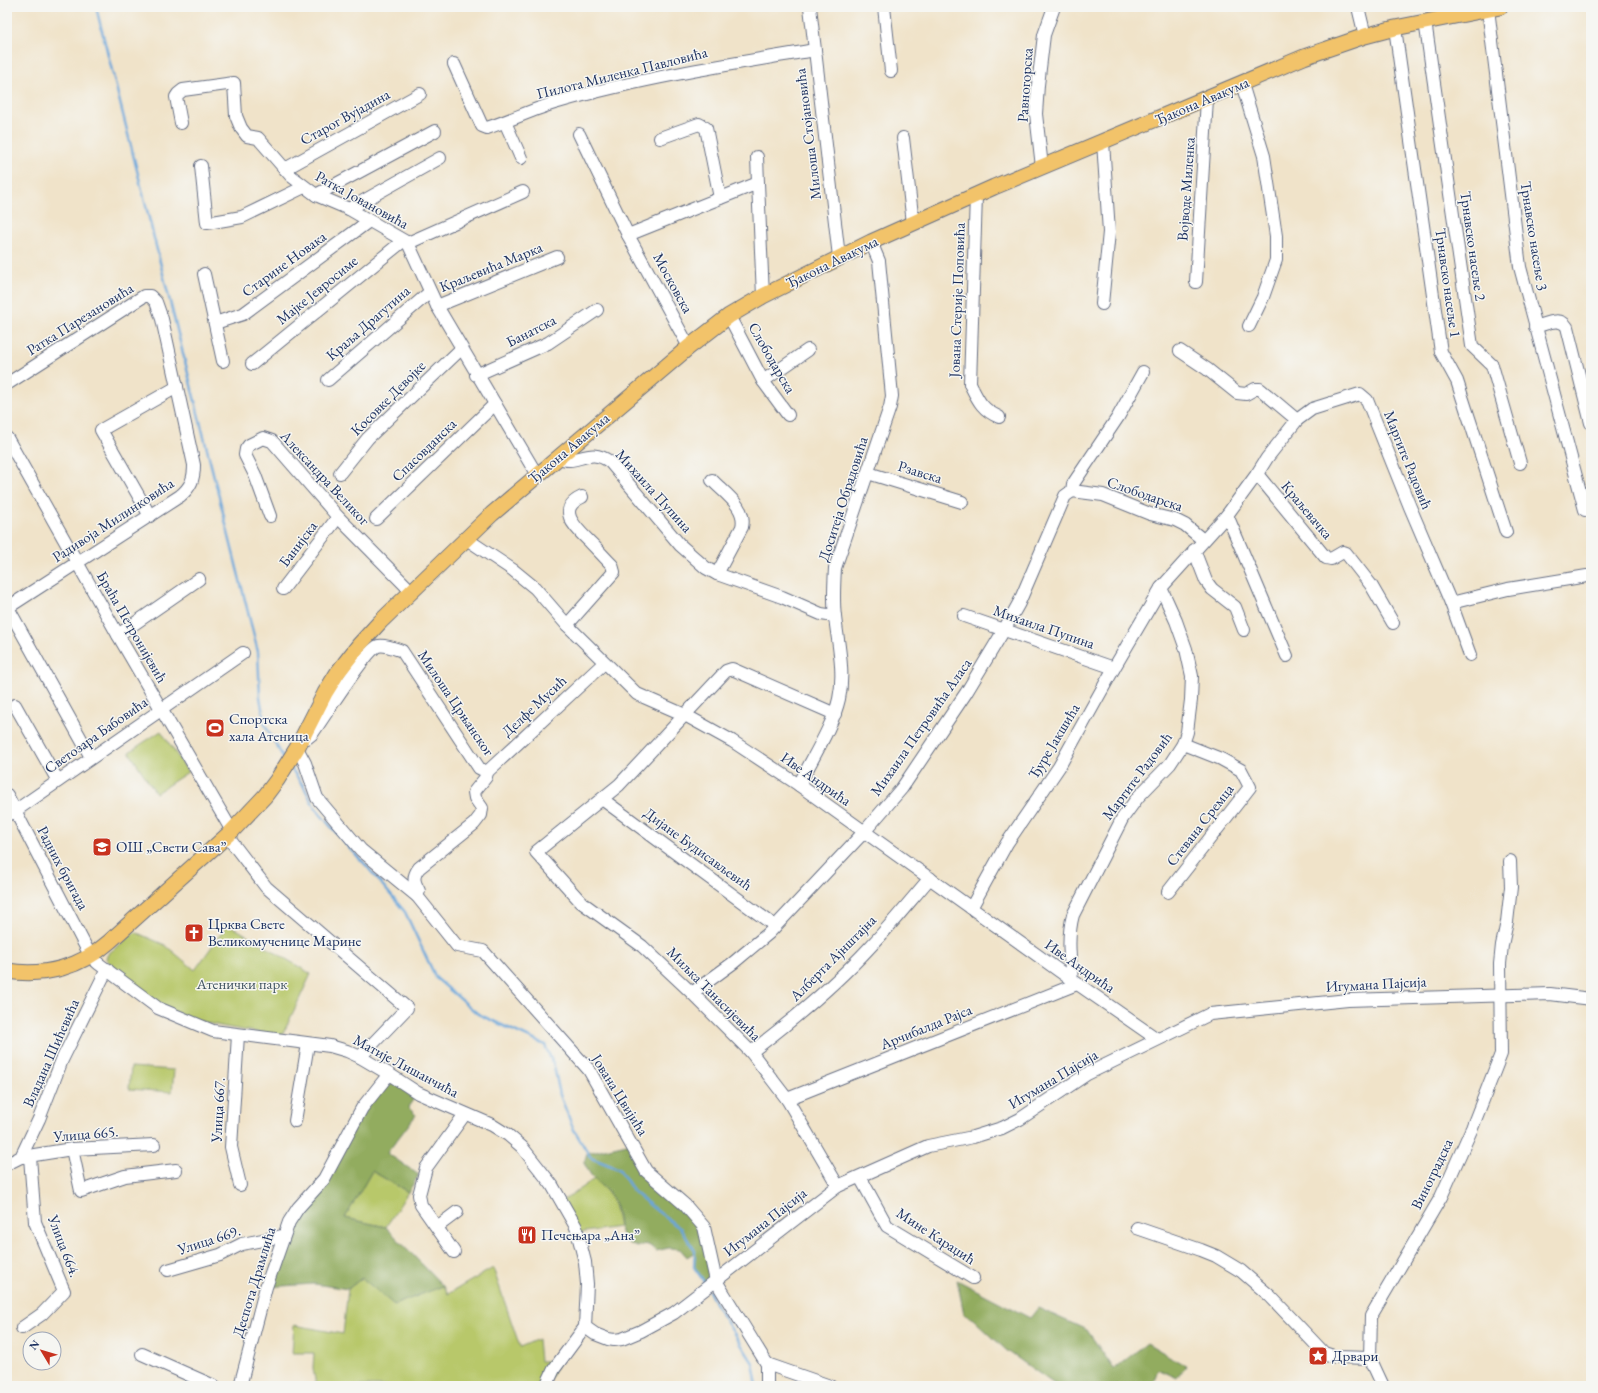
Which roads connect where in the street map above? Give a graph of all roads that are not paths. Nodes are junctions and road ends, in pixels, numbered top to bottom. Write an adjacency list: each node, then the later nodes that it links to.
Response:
1 (810, 7): 9 (street, Милоша Стојановића)
2 (884, 7): 11 (street)
3 (1054, 7): 26 (street, Равногорска)
4 (1358, 7): 8 (street)
5 (1494, 8): 6 (main road, Ђакона Авакума); 53 (street, Трнавско насеље 3)
6 (1425, 21): 7 (main road, Ђакона Авакума); 73 (street, Трнавско насеље 2)
7 (1395, 28): 8 (main road, Ђакона Авакума); 88 (street, Трнавско насеље 1)
8 (1365, 36): 12 (main road, Ђакона Авакума)
9 (815, 50): 15 (street, Пилота Миленка Павловића); 41 (street, Милоша Стојановића)
10 (454, 64): 15 (street, Пилота Миленка Павловића)
11 (891, 71)
12 (1242, 84): 14 (main road, Ђакона Авакума); 52 (street)
13 (420, 94): 27 (street, Старог Вујадина)
14 (1207, 98): 21 (main road, Ђакона Авакума); 43 (street, Војводе Миленка)
15 (505, 122): 24 (street)
16 (181, 123): 27 (street, Ратка Јовановића)
17 (435, 131): 31 (street)
18 (580, 134): 37 (street, Московска)
19 (660, 138): 33 (street)
20 (903, 138): 36 (street)
21 (1103, 142): 26 (main road, Ђакона Авакума); 47 (street)
22 (757, 157): 28 (street)
23 (440, 158): 34 (street)
24 (521, 158)
25 (201, 166): 29 (street)
26 (1042, 167): 32 (main road, Ђакона Авакума)
27 (285, 169): 29 (street, Ратка Јовановића)
28 (758, 183): 33 (street); 46 (street)
29 (304, 187): 31 (street, Ратка Јовановића)
30 (523, 192): 38 (street, Мајке Јевросиме)
31 (316, 195): 34 (street, Ратка Јовановића)
32 (976, 195): 36 (main road, Ђакона Авакума); 68 (street, Јована Стерије Поповића)
33 (720, 198): 37 (street)
34 (349, 209): 35 (street, Ратка Јовановића)
35 (369, 221): 38 (street, Ратка Јовановића); 51 (street, Старине Новака)
36 (913, 223): 39 (main road, Ђакона Авакума)
37 (628, 235): 54 (street, Московска)
38 (406, 242): 44 (street, Ратка Јовановића); 59 (street, Мајке Јевросиме)
39 (871, 242): 41 (main road, Ђакона Авакума); 75 (street, Доситеја Обрадовића)
40 (557, 257): 48 (street, Краљевића Марка)
41 (839, 257): 46 (main road, Ђакона Авакума)
42 (204, 274): 51 (street)
43 (1196, 282)
44 (430, 292): 48 (street, Ратка Јовановића); 62 (street, Краља Драгутина)
45 (150, 296): 64 (street, Ратка Парезановића); 65 (street, Радивоја Милинковића)
46 (763, 296): 50 (main road, Ђакона Авакума)
47 (1102, 304)
48 (437, 306): 55 (street, Ратка Јовановића)
49 (597, 310): 61 (street, Банатска)
50 (730, 316): 54 (main road, Ђакона Авакума); 63 (street, Слободарска)
51 (215, 323): 58 (street)
52 (1249, 326)
53 (1535, 327): 70 (street); 82 (street, Трнавско насеље 3)
54 (689, 347): 72 (main road, Ђакона Авакума)
55 (461, 349): 61 (street, Ратка Јовановића); 74 (street, Косовке Девојке)
56 (808, 350): 63 (street)
57 (1180, 351): 69 (street)
58 (223, 361)
59 (252, 364)
60 (1143, 372): 79 (street, Михаила Петровића Аласа)
61 (476, 375): 66 (street, Ратка Јовановића)
62 (328, 380)
63 (763, 381): 67 (street, Слободарска)
64 (7, 384)
65 (177, 387): 84 (street, Радивоја Милинковића); 84 (street)
66 (495, 404): 77 (street, Ратка Јовановића); 87 (street, Спасовданска)
67 (788, 415)
68 (999, 417)
69 (1297, 420): 76 (street, Маргите Радовић); 99 (street, Маргите Радовић)
70 (1591, 423)
71 (7, 438): 92 (street, Браћа Петронијевић)
72 (558, 457): 77 (main road, Ђакона Авакума); 93 (street, Михаила Пупина)
73 (1520, 463)
74 (340, 473)
75 (868, 473): 81 (street, Рзавска); 101 (street, Доситеја Обрадовића)
76 (1257, 474): 83 (street, Маргите Радовић); 103 (street, Краљевачка)
77 (537, 475): 89 (main road, Ђакона Авакума)
78 (712, 480): 93 (street)
79 (1072, 490): 90 (street, Слободарска); 105 (street, Михаила Петровића Аласа)
80 (582, 497): 104 (street)
81 (962, 502)
82 (1584, 510)
83 (1227, 515): 90 (street, Маргите Радовић); 110 (street)
84 (150, 516): 92 (street, Радивоја Милинковића)
85 (270, 516): 86 (street, Александра Великог)
86 (338, 517): 97 (street, Банијска); 98 (street, Александра Великог)
87 (376, 519)
88 (1506, 532)
89 (465, 538): 98 (main road, Ђакона Авакума); 104 (street, Иве Андрића)
90 (1203, 540): 91 (street, Маргите Радовић)
91 (1194, 550): 96 (street, Маргите Радовић); 106 (street)
92 (77, 562): 100 (street, Радивоја Милинковића); 107 (street, Браћа Петронијевић)
93 (717, 574): 101 (street, Михаила Пупина)
94 (1587, 576): 99 (street)
95 (199, 579): 107 (street)
96 (1160, 588): 112 (street, Ђуре Јакшића); 117 (street, Маргите Радовић)
97 (284, 589)
98 (411, 591): 118 (main road, Ђакона Авакума)
99 (1451, 603): 109 (street, Маргите Радовић)
100 (7, 607): 119 (street)
101 (835, 616): 115 (street, Доситеја Обрадовића)
102 (964, 616): 105 (street, Михаила Пупина)
103 (1393, 623)
104 (567, 625): 111 (street, Иве Андрића)
105 (1004, 630): 112 (street, Михаила Пупина); 126 (street, Михаила Петровића Аласа)
106 (1244, 630)
107 (118, 635): 114 (street, Браћа Петронијевић)
108 (243, 653): 114 (street, Светозара Бабовића)
109 (1470, 655)
110 (1287, 656)
111 (604, 663): 116 (street, Иве Андрића); 120 (street, Делфе Мусић)
112 (1114, 668): 132 (street, Ђуре Јакшића)
113 (15, 705): 121 (street)
114 (162, 710): 119 (street, Светозара Бабовића); 127 (street, Браћа Петронијевић)
115 (835, 714): 116 (street); 122 (street, Доситеја Обрадовића)
116 (685, 715): 122 (street, Иве Андрића); 124 (street)
117 (1183, 744): 130 (street, Стевана Сремца); 137 (street, Маргите Радовић)
118 (298, 746): 120 (street, Милоша Црњанског); 127 (main road, Ђакона Авакума); 131 (street, Јована Цвијића)
119 (91, 757): 121 (street, Светозара Бабовића)
120 (487, 772): 131 (street)
121 (58, 781): 125 (street, Светозара Бабовића)
122 (799, 785): 126 (street, Иве Андрића)
123 (7, 795): 125 (street, Радних бригада)
124 (602, 798): 133 (street, Дијане Будисављевић); 138 (street, Миљка Танасијевића)
125 (11, 813): 134 (street, Радних бригада)
126 (864, 832): 129 (street, Иве Андрића); 133 (street, Михаила Петровића Аласа)
127 (230, 833): 134 (main road, Ђакона Авакума); 145 (street, Браћа Петронијевић)
128 (1510, 861): 139 (street, Виноградска)
129 (930, 878): 132 (street, Иве Андрића); 144 (street, Алберта Ајнштајна)
130 (1168, 892)
131 (417, 896): 165 (street, Јована Цвијића)
132 (971, 908): 137 (street, Иве Андрића)
133 (775, 926): 138 (street, Михаила Петровића Аласа)
134 (91, 957): 135 (street, Матије Лишанчића); 136 (main road, Ђакона Авакума)
135 (107, 969): 141 (street, Матије Лишанчића); 152 (street, Владана Шићевића)
136 (7, 971)
137 (1075, 982): 142 (street, Иве Андрића); 147 (street, Арчибалда Рајса)
138 (692, 993): 144 (street, Миљка Танасијевића)
139 (1500, 995): 140 (street, Игумана Пајсија); 142 (street, Игумана Пајсија); 169 (street, Виноградска)
140 (1591, 999)
141 (238, 1035): 143 (street, Матије Лишанчића); 156 (street, Улица 667.)
142 (1158, 1039): 155 (street, Игумана Пајсија)
143 (308, 1044): 145 (street, Матије Лишанчића); 149 (street)
144 (750, 1052): 147 (street, Миљка Танасијевића)
145 (360, 1057): 146 (street, Матије Лишанчића)
146 (389, 1074): 148 (street, Матије Лишанчића); 161 (street, Деспота Драмлића)
147 (787, 1099): 157 (street, Миљка Танасијевића)
148 (465, 1114): 159 (street); 166 (street, Матије Лишанчића)
149 (295, 1121)
150 (154, 1145): 151 (street, Улица 665.)
151 (72, 1149): 152 (street, Улица 665.); 154 (street)
152 (25, 1157): 153 (street); 167 (street, Улица 664.)
153 (7, 1164)
154 (176, 1170)
155 (860, 1177): 157 (street, Игумана Пајсија); 164 (street, Мине Караџић)
156 (240, 1185)
157 (838, 1186): 165 (street, Игумана Пајсија)
158 (457, 1212): 159 (street)
159 (437, 1227): 162 (street)
160 (1137, 1228): 169 (street)
161 (283, 1236): 163 (street, Улица 669.); 172 (street, Деспота Драмлића)
162 (454, 1252)
163 (168, 1270)
164 (973, 1278)
165 (716, 1281): 166 (street, Игумана Пајсија); 170 (street, Јована Цвијића)
166 (585, 1327): 173 (street)
167 (22, 1328)
168 (142, 1354): 171 (street)
169 (1370, 1358): 176 (street, Виноградска)
170 (767, 1364): 174 (street); 175 (street)
171 (214, 1386)
172 (240, 1386)
173 (546, 1386)
174 (767, 1386)
175 (830, 1386)
176 (1383, 1386)

